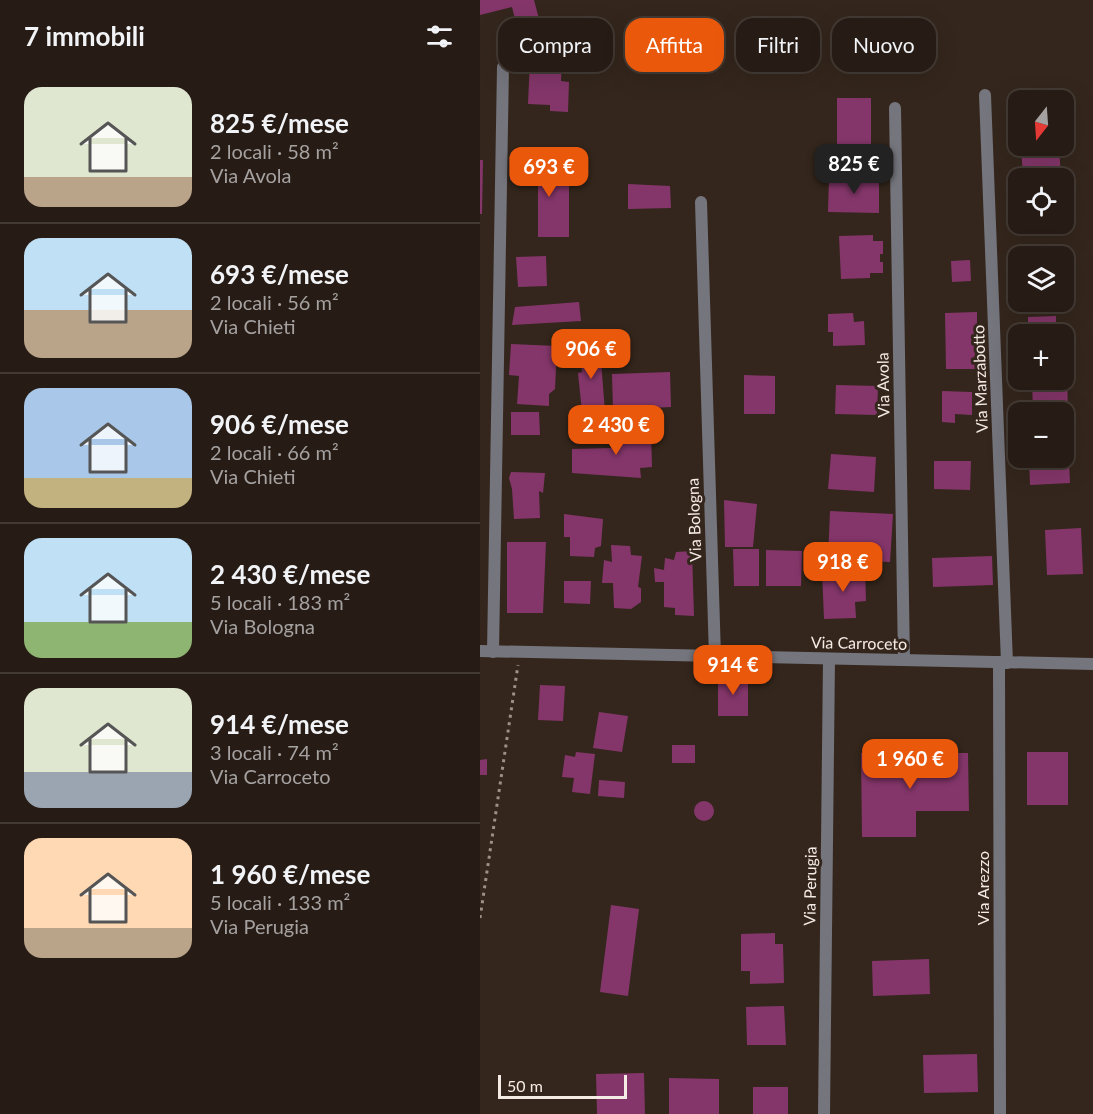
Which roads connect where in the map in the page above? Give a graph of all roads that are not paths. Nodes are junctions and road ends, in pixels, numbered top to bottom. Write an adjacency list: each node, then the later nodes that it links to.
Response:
1 (503, 72): 6 (street)
2 (986, 95): 10 (street, Via Marzabotto)
3 (895, 108): 9 (street, Via Avola)
4 (701, 202): 7 (street, Via Bologna)
5 (480, 651): 6 (street, Via Carroceto)
6 (494, 652): 7 (street, Via Carroceto)
7 (715, 657): 8 (street, Via Carroceto)
8 (829, 659): 9 (street, Via Carroceto); 12 (street, Via Perugia)
9 (904, 660): 10 (street, Via Carroceto)
10 (1003, 663): 11 (street, Via Carroceto); 13 (street, Via Arezzo)
11 (1093, 664)
12 (824, 1114)
13 (1000, 1114)

